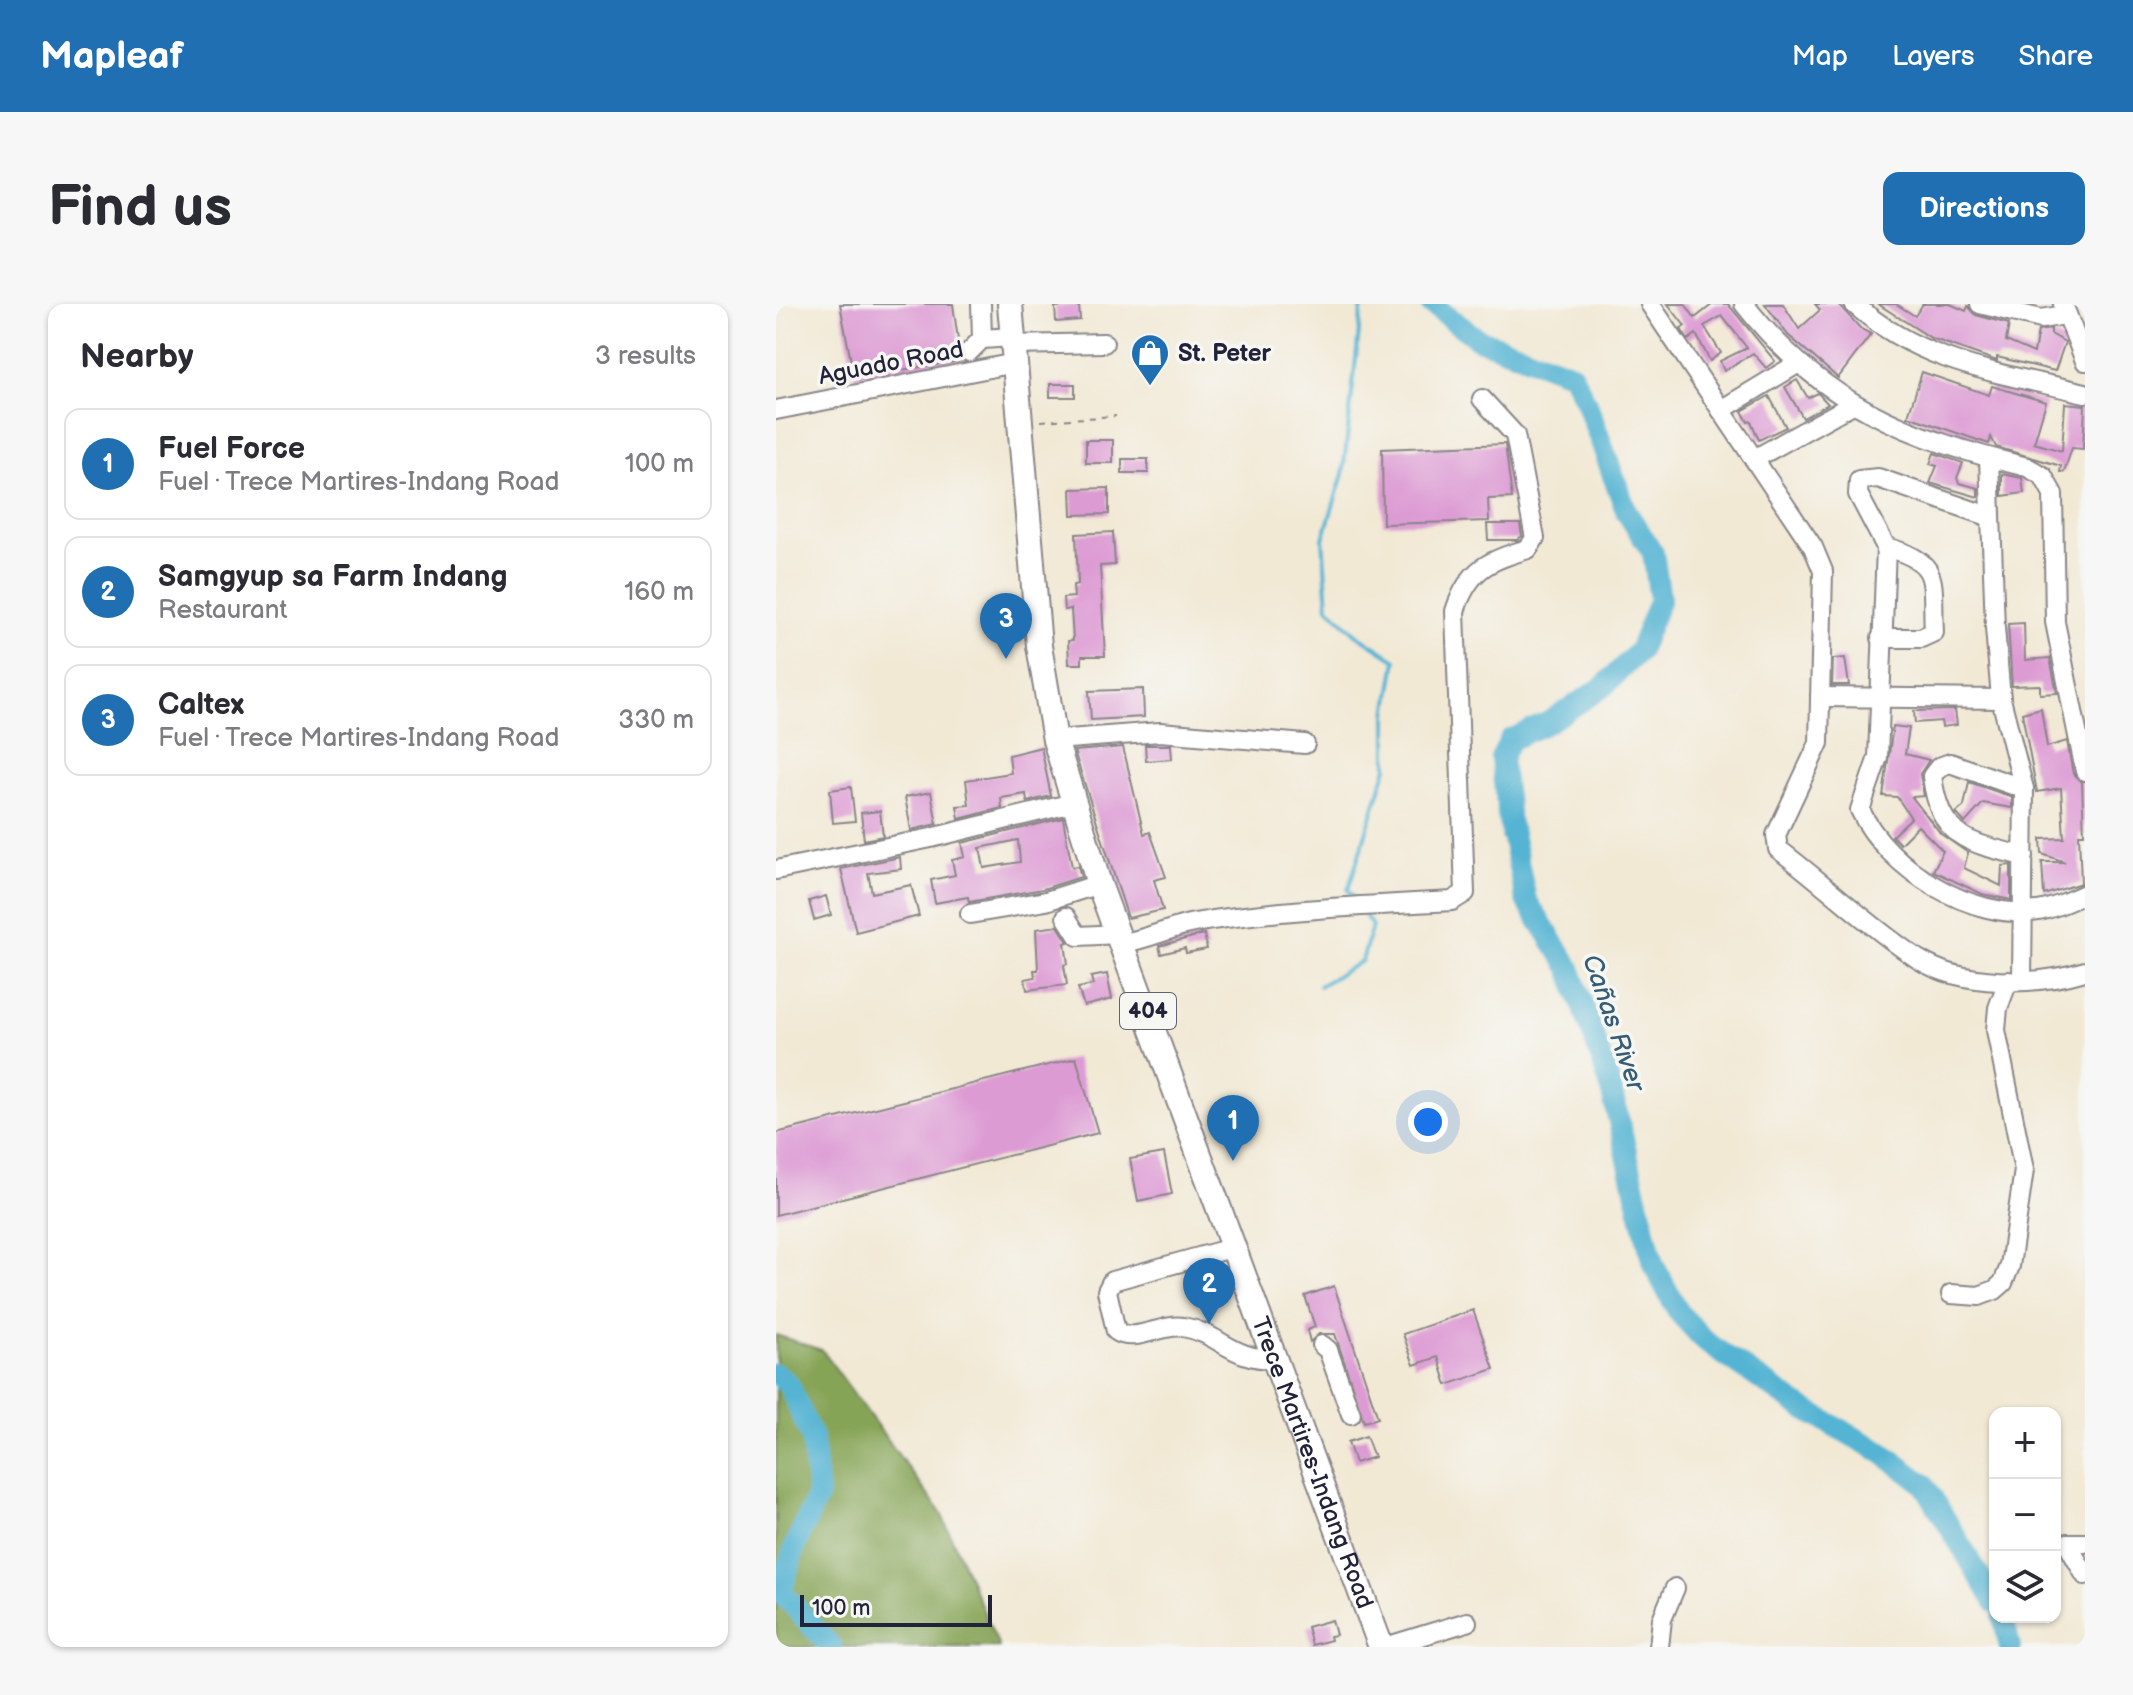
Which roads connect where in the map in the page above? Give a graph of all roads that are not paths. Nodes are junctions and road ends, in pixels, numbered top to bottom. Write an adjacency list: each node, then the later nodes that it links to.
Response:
1 (981, 304): 9 (street)
2 (1010, 304): 9 (main road, Trece Martires-Indang Road / 404)
3 (1650, 304): 16 (street)
4 (1744, 304): 11 (street)
5 (1854, 304): 12 (street)
6 (1980, 304): 7 (street)
7 (2064, 310): 10 (street)
8 (1104, 343): 9 (street)
9 (1013, 349): 15 (street, Aguado Road); 25 (main road, Trece Martires-Indang Road / 404)
10 (2085, 361)
11 (1797, 364): 14 (street); 16 (street)
12 (2085, 393)
13 (1482, 399): 37 (street)
14 (1853, 404): 17 (street); 18 (street)
15 (776, 410)
16 (1721, 410): 18 (street)
17 (1989, 458): 19 (street); 27 (street)
18 (1754, 459): 22 (street)
19 (1991, 517): 20 (street); 24 (street)
20 (1886, 547): 21 (street); 21 (street)
21 (1881, 638): 23 (street)
22 (1820, 697): 23 (street); 39 (street)
23 (1878, 697): 24 (street); 34 (street)
24 (2001, 699): 28 (street)
25 (1055, 740): 26 (street); 29 (main road, Trece Martires-Indang Road / 404)
26 (1305, 744)
27 (2085, 771)
28 (2024, 789): 30 (street); 30 (street)
29 (1073, 803): 31 (street); 32 (main road, Trece Martires-Indang Road / 404)
30 (2024, 856): 34 (street)
31 (776, 870)
32 (1099, 884): 35 (street); 37 (main road, Trece Martires-Indang Road / 404)
33 (2085, 894): 34 (street)
34 (2023, 912): 39 (street)
35 (970, 914)
36 (1066, 917): 37 (street)
37 (1122, 939): 40 (main road, Trece Martires-Indang Road / 404)
38 (2085, 971): 39 (street)
39 (2015, 980): 41 (street)
40 (1235, 1247): 43 (main road, Trece Martires-Indang Road / 404); 43 (street)
41 (1951, 1294)
42 (1322, 1345): 44 (street)
43 (1276, 1359): 49 (main road, Trece Martires-Indang Road / 404)
44 (1351, 1414)
45 (2085, 1543): 46 (street)
46 (2085, 1575)
47 (1675, 1588): 50 (street)
48 (1467, 1622): 49 (street)
49 (1383, 1647)
50 (1659, 1647)

